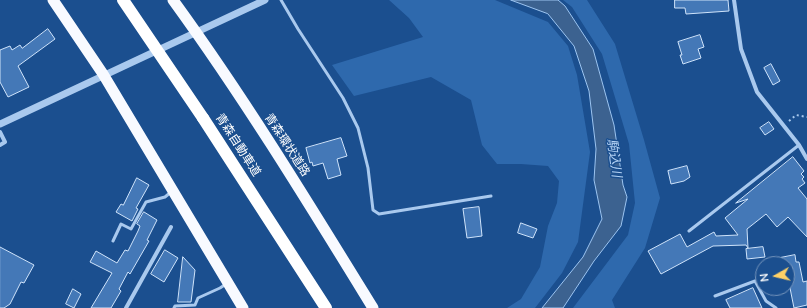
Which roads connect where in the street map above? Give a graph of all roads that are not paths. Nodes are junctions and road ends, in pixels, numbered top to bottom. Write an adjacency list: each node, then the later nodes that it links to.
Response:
1 (53, 0): 8 (highway)
2 (123, 0): 24 (highway, 青森自動車道, bridge)
3 (173, 0): 7 (highway, 青森環状道路)
4 (264, 0): 7 (street)
5 (281, 0): 15 (lane)
6 (734, 0): 12 (street)
7 (196, 32): 8 (street); 25 (highway, 青森環状道路)
8 (103, 74): 9 (street); 14 (highway)
9 (0, 124)
10 (0, 132): 11 (street)
11 (0, 145)
12 (799, 145): 13 (street); 17 (lane)
13 (807, 159)
14 (172, 191): 18 (lane); 19 (highway)
15 (491, 196)
16 (171, 226): 21 (street)
17 (689, 231)
18 (113, 241)
19 (227, 283): 22 (lane); 23 (highway)
20 (715, 296): 26 (lane)
21 (126, 308)
22 (174, 308)
23 (243, 308)
24 (326, 308)
25 (373, 308)
26 (776, 308)

